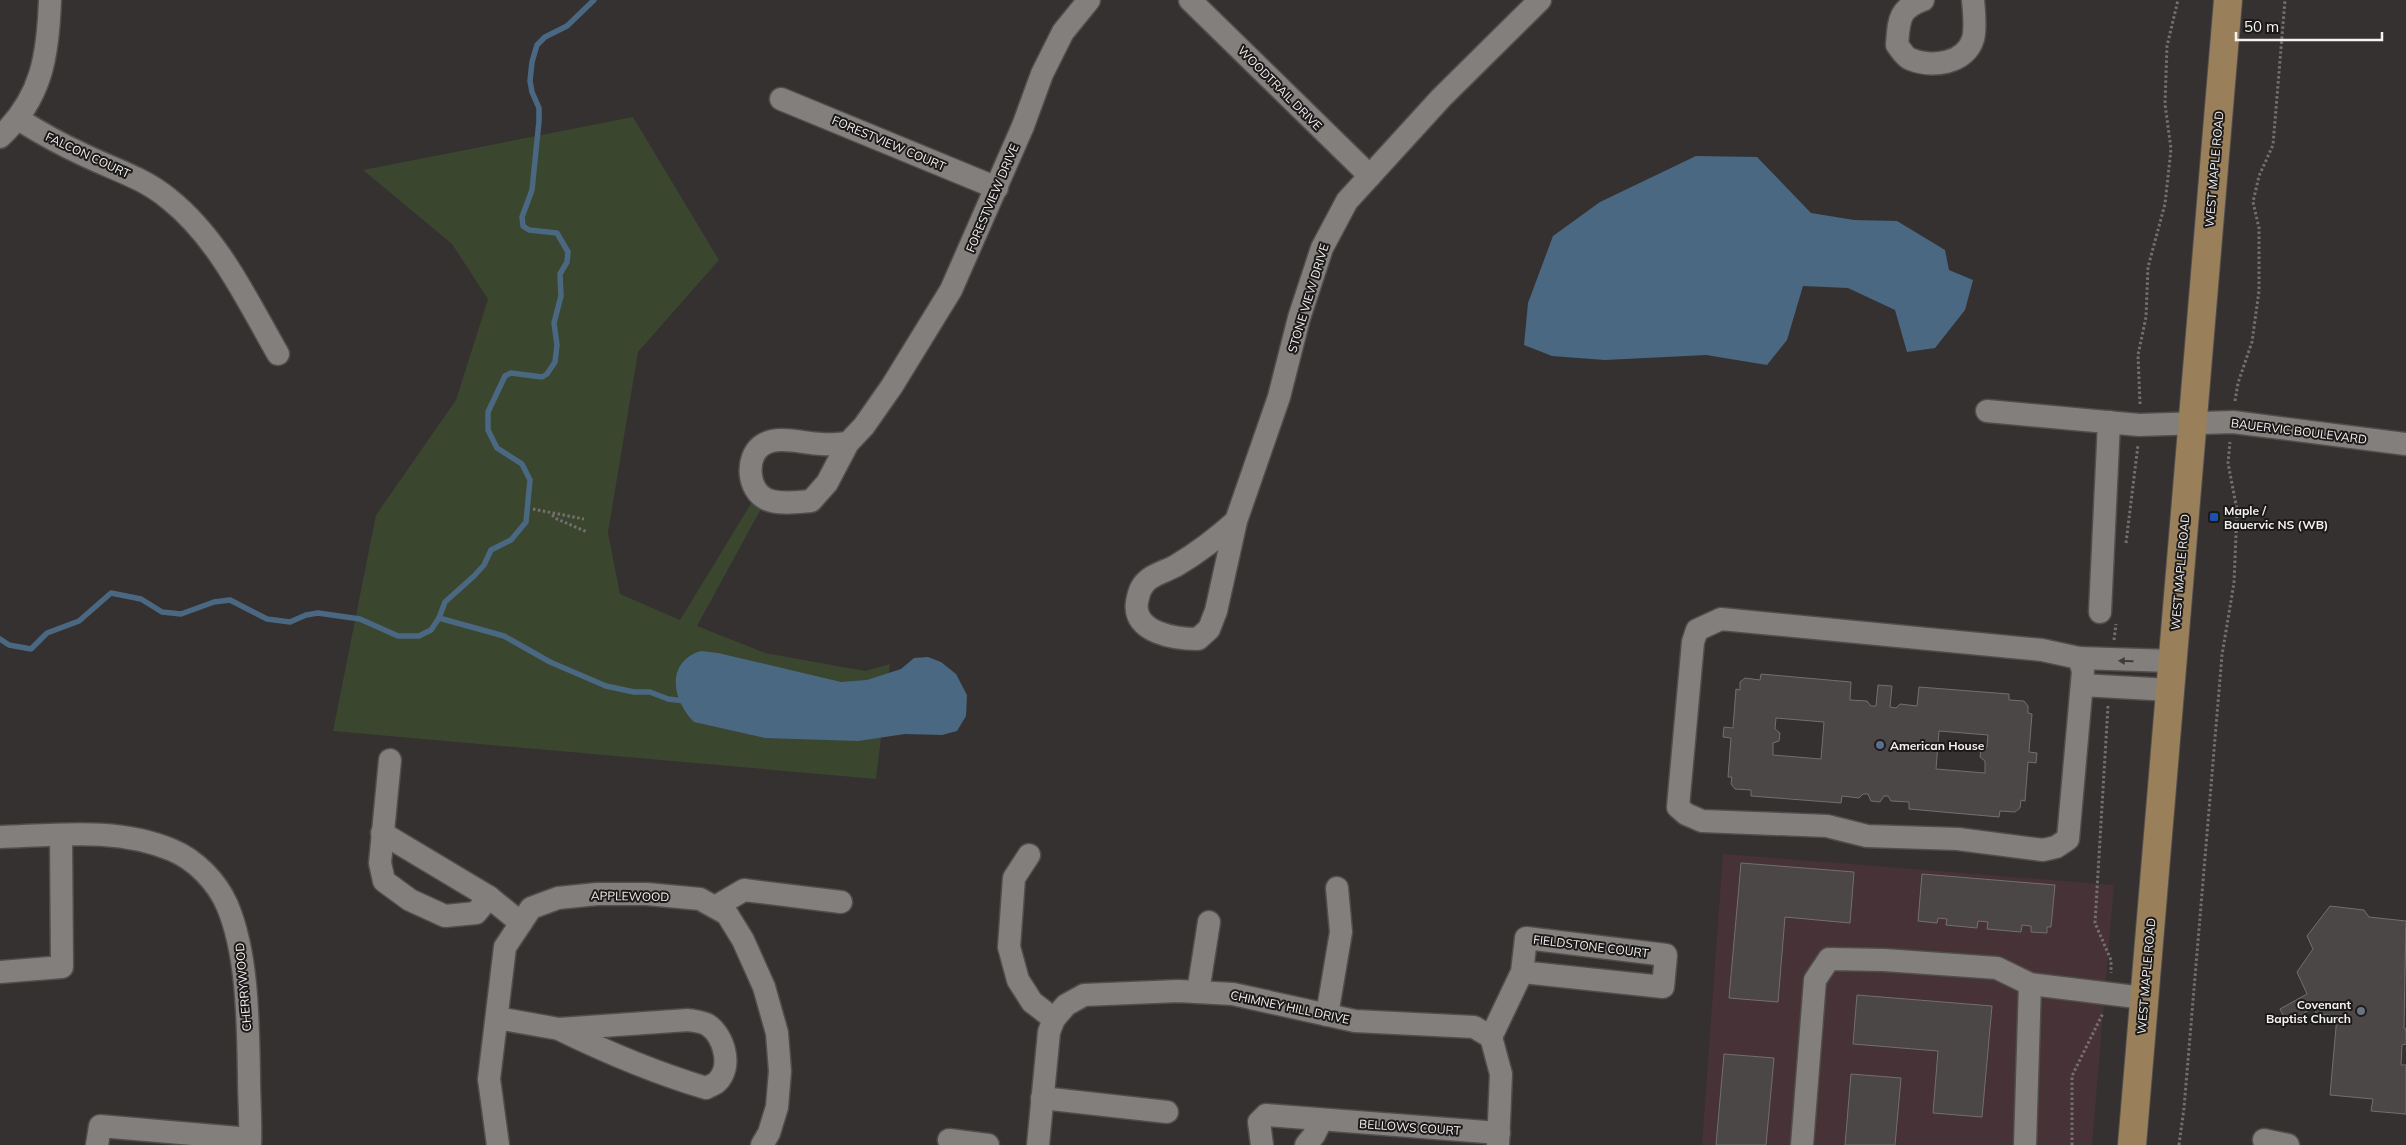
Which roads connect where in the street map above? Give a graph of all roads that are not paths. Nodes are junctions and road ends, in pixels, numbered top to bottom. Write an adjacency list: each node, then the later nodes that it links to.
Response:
1 (50, 0): 9 (street)
2 (1089, 0): 12 (street, FORESTVIEW DRIVE)
3 (1190, 0): 11 (street, WOODTRAIL DRIVE)
4 (1540, 0): 11 (street, STONE VIEW DRIVE)
5 (1923, 0): 6 (street)
6 (1973, 0)
7 (2228, 0): 16 (main road, WEST MAPLE ROAD)
8 (781, 98): 12 (street, FORESTVIEW COURT)
9 (18, 120): 10 (street); 13 (street, FALCON COURT)
10 (0, 137)
11 (1370, 176): 19 (street, STONE VIEW DRIVE)
12 (997, 188): 17 (street, FORESTVIEW DRIVE)
13 (278, 354)
14 (1986, 411): 15 (street, BAUERVIC BOULEVARD)
15 (2110, 422): 16 (street, BAUERVIC BOULEVARD); 20 (street)
16 (2192, 422): 18 (street, BAUERVIC BOULEVARD); 22 (main road, WEST MAPLE ROAD)
17 (848, 443)
18 (2406, 444)
19 (1236, 522): 19 (street, STONE VIEW DRIVE)
20 (2108, 617)
21 (2079, 658): 22 (street, one-way to 21); 23 (street); 23 (street)
22 (2172, 662): 24 (main road, WEST MAPLE ROAD)
23 (2082, 685): 24 (street)
24 (2170, 690): 40 (main road, WEST MAPLE ROAD)
25 (390, 760): 26 (street)
26 (382, 833): 31 (street); 31 (street)
27 (61, 835): 28 (street, CHERRYWOOD); 36 (street); 52 (street, CHERRYWOOD)
28 (0, 837)
29 (1029, 855): 43 (street)
30 (1337, 888): 41 (street)
31 (489, 897): 35 (street)
32 (842, 902): 33 (street)
33 (716, 907): 35 (street, APPLEWOOD); 55 (street, APPLEWOOD)
34 (1209, 922): 39 (street)
35 (521, 923): 42 (street, APPLEWOOD)
36 (0, 972)
37 (1522, 972): 37 (street, FIELDSTONE COURT); 45 (street, FIELDSTONE COURT)
38 (2030, 984): 40 (street); 60 (street); 61 (street)
39 (1198, 992): 41 (street, CHIMNEY HILL DRIVE); 43 (street, CHIMNEY HILL DRIVE)
40 (2144, 998): 62 (main road, WEST MAPLE ROAD)
41 (1327, 1015): 45 (street, CHIMNEY HILL DRIVE)
42 (497, 1018): 44 (street); 54 (street, APPLEWOOD)
43 (1054, 1019): 46 (street, CHIMNEY HILL DRIVE)
44 (559, 1029): 44 (street)
45 (1491, 1037): 49 (street)
46 (1042, 1098): 47 (street); 57 (street, CHIMNEY HILL DRIVE)
47 (1167, 1112)
48 (1321, 1121): 49 (street, BELLOWS COURT); 58 (street, BELLOWS COURT); 59 (street)
49 (1499, 1139)
50 (949, 1140): 56 (street)
51 (2264, 1140): 63 (street)
52 (250, 1142): 53 (street)
53 (97, 1145)
54 (498, 1145)
55 (762, 1145)
56 (988, 1145)
57 (1038, 1145)
58 (1262, 1145)
59 (1306, 1145)
60 (1802, 1145)
61 (2025, 1145)
62 (2132, 1145)
63 (2288, 1145)

